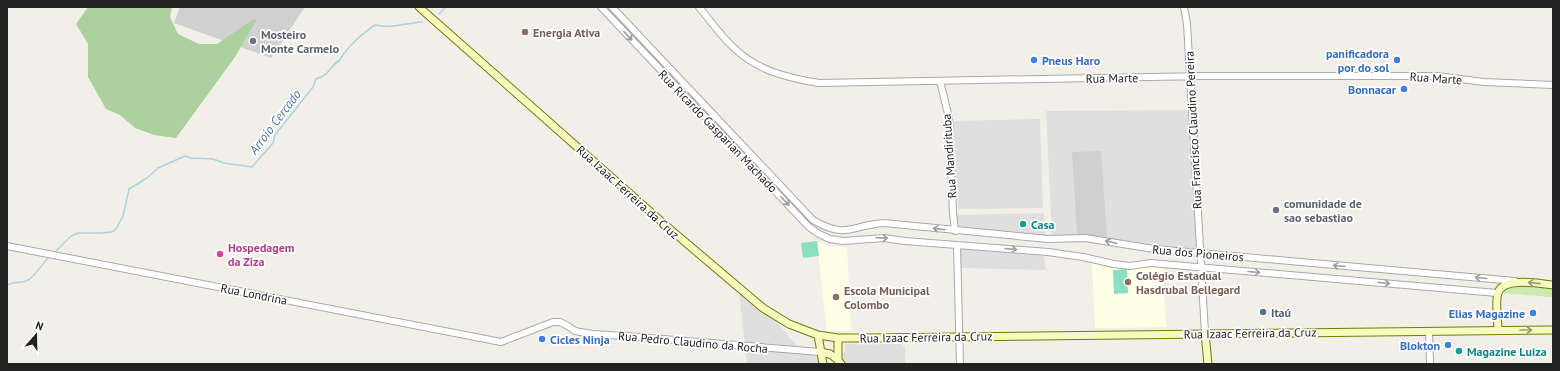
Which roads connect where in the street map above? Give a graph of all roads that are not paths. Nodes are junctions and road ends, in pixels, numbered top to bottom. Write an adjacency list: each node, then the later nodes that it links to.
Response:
1 (420, 7): 23 (main road, Rua Izaac Ferreira da Cruz)
2 (601, 7): 11 (street, Rua Ricardo Gasparian Machado, one-way to 11)
3 (612, 7): 9 (street, Rua Ricardo Gasparian Machado)
4 (699, 7): 7 (street, Rua Marte)
5 (1184, 7): 6 (street, Rua Francisco Claudino Pereira)
6 (1190, 77): 7 (street, Rua Marte); 8 (street, Rua Marte); 14 (street, Rua Francisco Claudino Pereira)
7 (940, 81): 10 (street, Rua Mandirituba)
8 (1553, 85)
9 (844, 231): 10 (street, Rua dos Pioneiros, one-way to 9)
10 (955, 231): 14 (street, Rua dos Pioneiros, one-way to 10)
11 (843, 241): 12 (street, Rua dos Pioneiros, one-way to 12)
12 (957, 245): 15 (street, Rua dos Pioneiros, one-way to 15); 24 (street)
13 (7, 246): 26 (street, Rua Londrina)
14 (1201, 253): 15 (street, Rua Francisco Claudino Pereira); 16 (street, Rua dos Pioneiros, one-way to 14)
15 (1202, 267): 18 (street, Rua dos Pioneiros, one-way to 18); 22 (street, Rua Francisco Claudino Pereira)
16 (1515, 281): 17 (main road, Rua dos Pioneiros, one-way to 16); 18 (main road)
17 (1553, 285)
18 (1497, 293): 19 (main road)
19 (1498, 330): 20 (main road, Rua Izaac Ferreira da Cruz, one-way to 20); 21 (main road, Rua Izaac Ferreira da Cruz)
20 (1553, 330)
21 (1429, 331): 22 (main road, Rua Izaac Ferreira da Cruz); 32 (street)
22 (1205, 333): 24 (main road, Rua Izaac Ferreira da Cruz); 31 (main road)
23 (818, 335): 25 (main road, Rua Izaac Ferreira da Cruz); 27 (main road)
24 (959, 336): 25 (main road, Rua Izaac Ferreira da Cruz); 30 (street)
25 (838, 338): 28 (main road)
26 (501, 342): 27 (street, Rua Pedro Claudino da Rocha)
27 (820, 352): 28 (main road); 29 (main road)
28 (839, 362)
29 (824, 364)
30 (960, 364)
31 (1208, 364)
32 (1430, 364)

